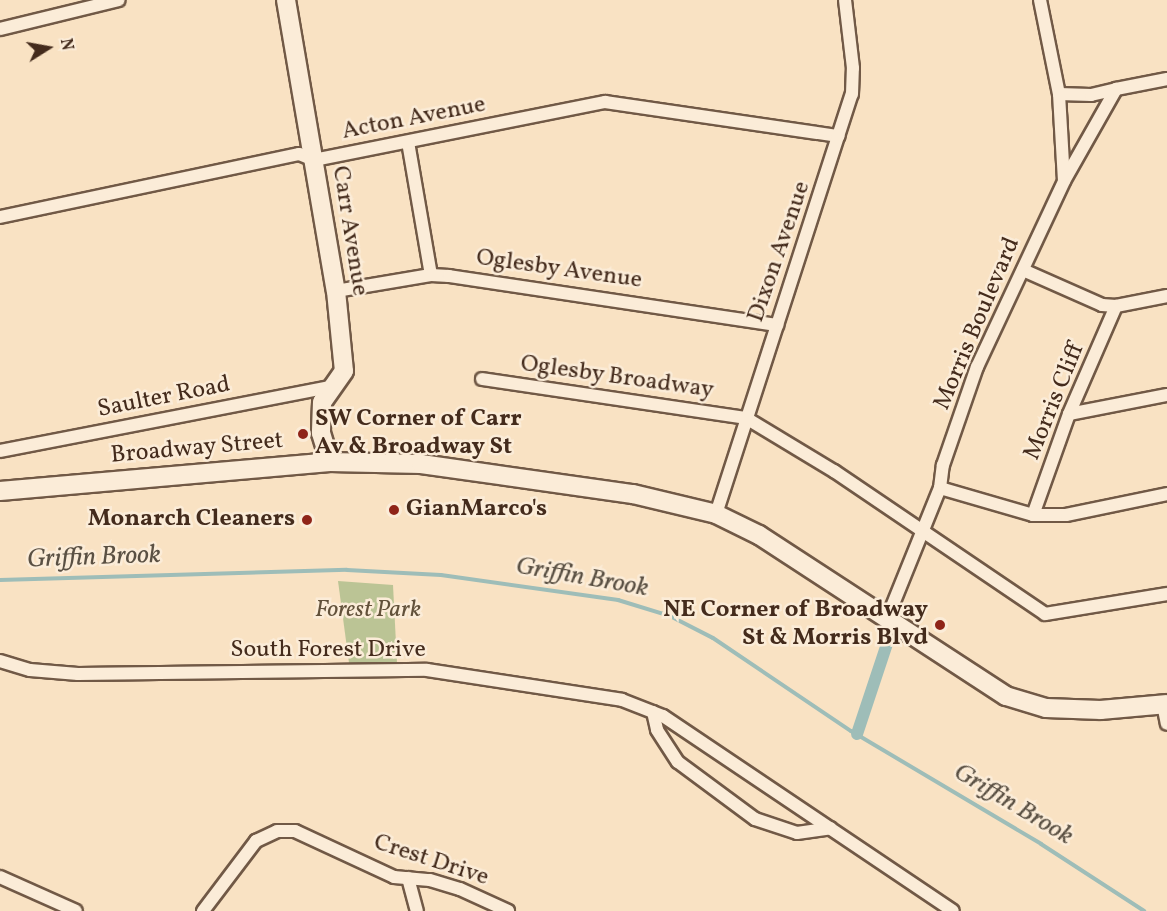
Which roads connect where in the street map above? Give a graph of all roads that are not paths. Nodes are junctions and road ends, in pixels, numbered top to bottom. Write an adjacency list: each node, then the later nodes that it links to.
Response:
1 (119, 0): 5 (street)
2 (286, 0): 11 (street, Carr Avenue)
3 (845, 0): 9 (street, Dixon Avenue)
4 (1040, 0): 8 (street)
5 (0, 29)
6 (1167, 79): 7 (street)
7 (1116, 89): 8 (street); 12 (street, Morris Boulevard)
8 (1059, 94): 12 (street)
9 (839, 136): 10 (street, Acton Avenue); 19 (street, Dixon Avenue)
10 (408, 142): 11 (street, Acton Avenue); 15 (street)
11 (314, 160): 13 (street, Acton Avenue); 16 (street, Carr Avenue)
12 (1064, 181): 14 (street, Morris Boulevard)
13 (0, 217)
14 (1023, 270): 18 (street); 27 (street, Morris Boulevard)
15 (431, 275): 16 (street, Oglesby Avenue); 19 (street, Oglesby Avenue)
16 (336, 291): 21 (street, Carr Avenue)
17 (1167, 296): 18 (street)
18 (1116, 306): 23 (street, Morris Cliff)
19 (777, 325): 24 (street, Dixon Avenue)
20 (482, 379): 24 (street, Oglesby Broadway)
21 (336, 386): 25 (street, Saulter Road); 26 (street, Carr Avenue)
22 (1167, 395): 23 (street)
23 (1069, 414): 31 (street, Morris Cliff)
24 (746, 418): 30 (street, Dixon Avenue); 32 (street, Oglesby Broadway)
25 (0, 451)
26 (330, 462): 28 (street, Broadway Street); 30 (street, Broadway Street)
27 (940, 488): 31 (street); 32 (street, Morris Boulevard)
28 (0, 491)
29 (1167, 494): 31 (street)
30 (716, 514): 34 (street, Broadway Street)
31 (1033, 515)
32 (923, 531): 33 (street, Oglesby Broadway); 34 (street, Morris Boulevard)
33 (1167, 594)
34 (887, 619): 36 (street, Broadway Street)
35 (0, 661): 37 (street, South Forest Drive)
36 (1165, 704): 38 (street)
37 (653, 712): 39 (street, South Forest Drive); 39 (street)
38 (1167, 724)
39 (831, 828): 46 (street, South Forest Drive)
40 (0, 878): 42 (street)
41 (408, 878): 43 (street, Crest Drive); 44 (street); 45 (street, Crest Drive)
42 (76, 911)
43 (202, 911)
44 (417, 911)
45 (508, 911)
46 (953, 911)

